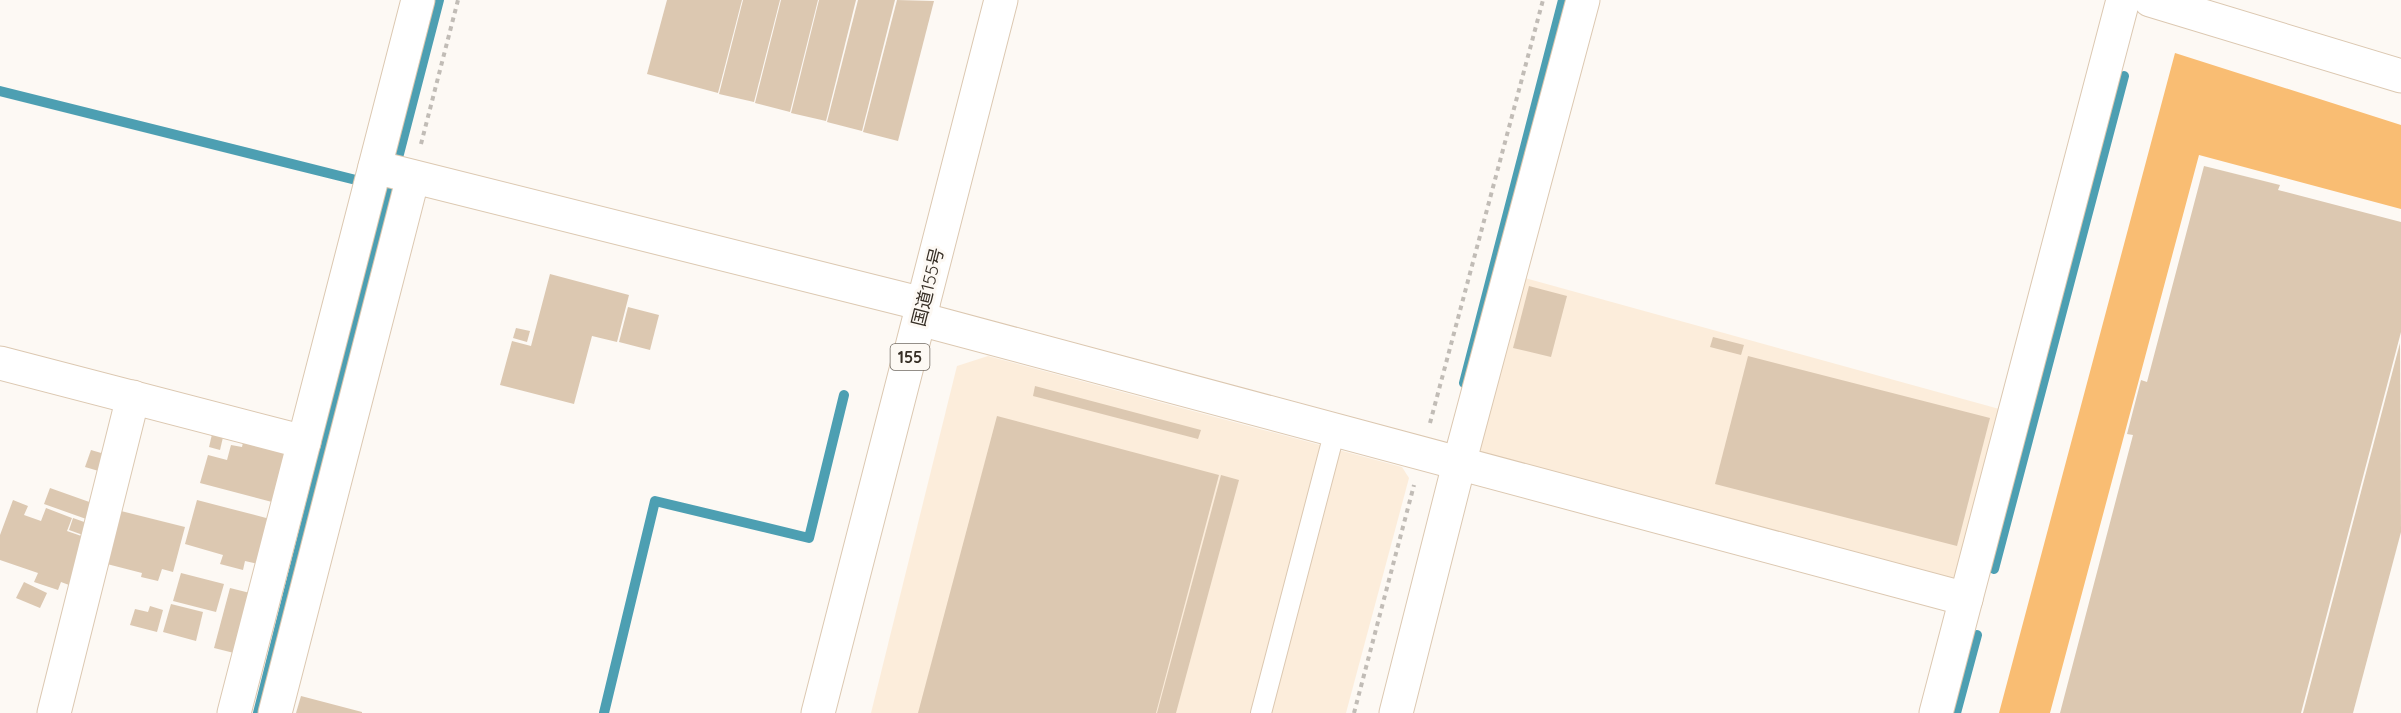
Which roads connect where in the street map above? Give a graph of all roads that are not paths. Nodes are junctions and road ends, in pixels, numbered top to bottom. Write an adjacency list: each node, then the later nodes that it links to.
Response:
1 (418, 0): 8 (main road)
2 (1583, 0): 15 (main road)
3 (2123, 0): 16 (main road)
4 (2150, 0): 6 (main road)
5 (997, 1): 10 (main road, 国道155号 / 155)
6 (2219, 9): 7 (main road)
7 (2401, 76)
8 (375, 167): 9 (main road); 14 (main road)
9 (413, 177): 10 (main road); 19 (main road)
10 (922, 312): 13 (main road); 20 (main road, 国道155号 / 155)
11 (0, 363): 12 (main road)
12 (133, 398): 14 (main road); 17 (main road)
13 (1335, 430): 15 (main road); 21 (lane)
14 (304, 442): 18 (main road)
15 (1459, 464): 16 (main road); 22 (main road)
16 (1966, 599): 23 (main road)
17 (54, 713)
18 (234, 713)
19 (275, 713)
20 (818, 713)
21 (1261, 713)
22 (1396, 713)
23 (1936, 713)

